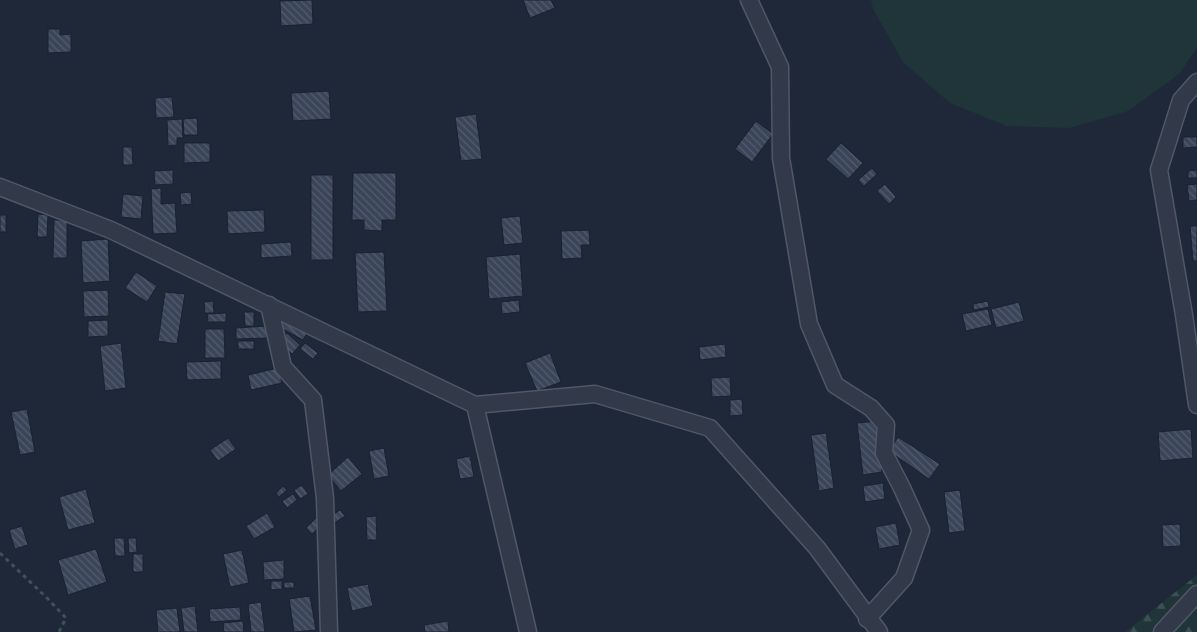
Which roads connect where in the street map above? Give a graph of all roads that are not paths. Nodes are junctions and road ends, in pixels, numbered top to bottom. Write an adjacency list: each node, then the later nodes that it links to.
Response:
1 (749, 0): 8 (street)
2 (1197, 82): 6 (street)
3 (0, 188): 4 (street)
4 (269, 305): 5 (street); 9 (street)
5 (476, 405): 8 (street); 10 (street)
6 (1197, 405)
7 (1197, 594): 12 (street)
8 (867, 619): 11 (street)
9 (329, 632)
10 (528, 632)
11 (879, 632)
12 (1162, 632)

